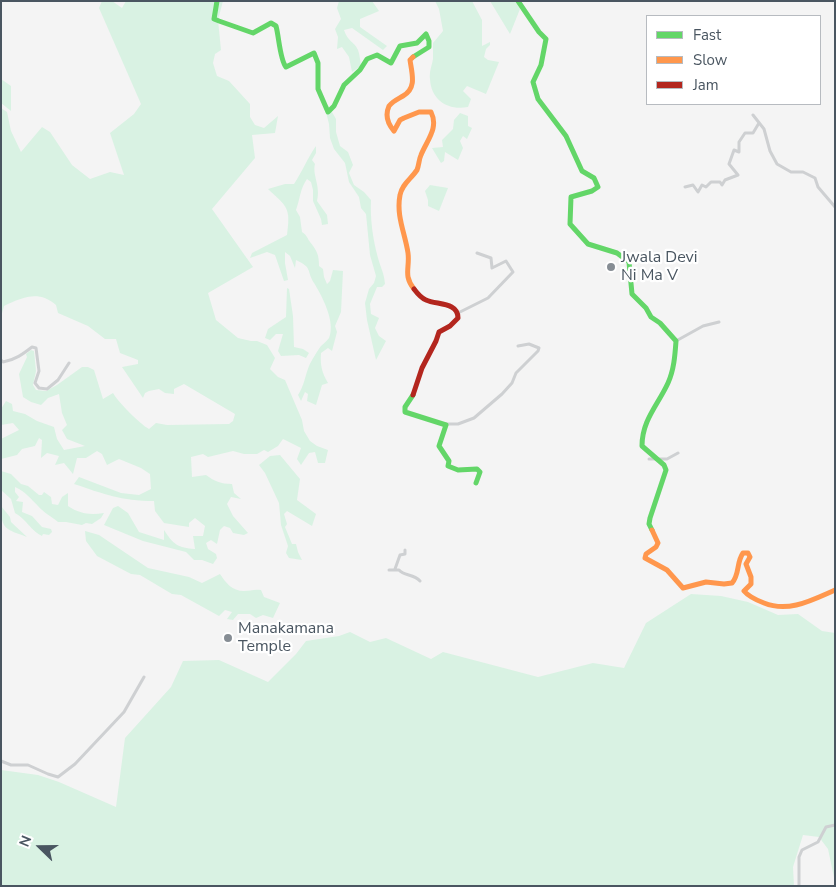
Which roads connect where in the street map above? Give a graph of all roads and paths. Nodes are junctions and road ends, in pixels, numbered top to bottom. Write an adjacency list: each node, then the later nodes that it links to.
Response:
1 (217, 1): 8 (street)
2 (518, 1): 10 (street)
3 (752, 115): 4 (street)
4 (758, 123): 5 (street); 6 (street)
5 (685, 187)
6 (835, 207)
7 (477, 253): 8 (street)
8 (458, 313): 14 (street)
9 (720, 322): 10 (street)
10 (676, 341): 17 (street)
11 (518, 346): 14 (street)
12 (1, 360): 13 (street)
13 (69, 363)
14 (445, 424): 18 (street)
15 (678, 453): 17 (street)
16 (649, 459): 17 (street)
17 (657, 459): 23 (street)
18 (476, 483)
19 (405, 550): 20 (street)
20 (394, 569): 21 (street); 22 (street)
21 (389, 570)
22 (420, 581)
23 (835, 590)
24 (144, 678): 25 (street)
25 (1, 761)
26 (835, 825): 27 (street)
27 (799, 886)

